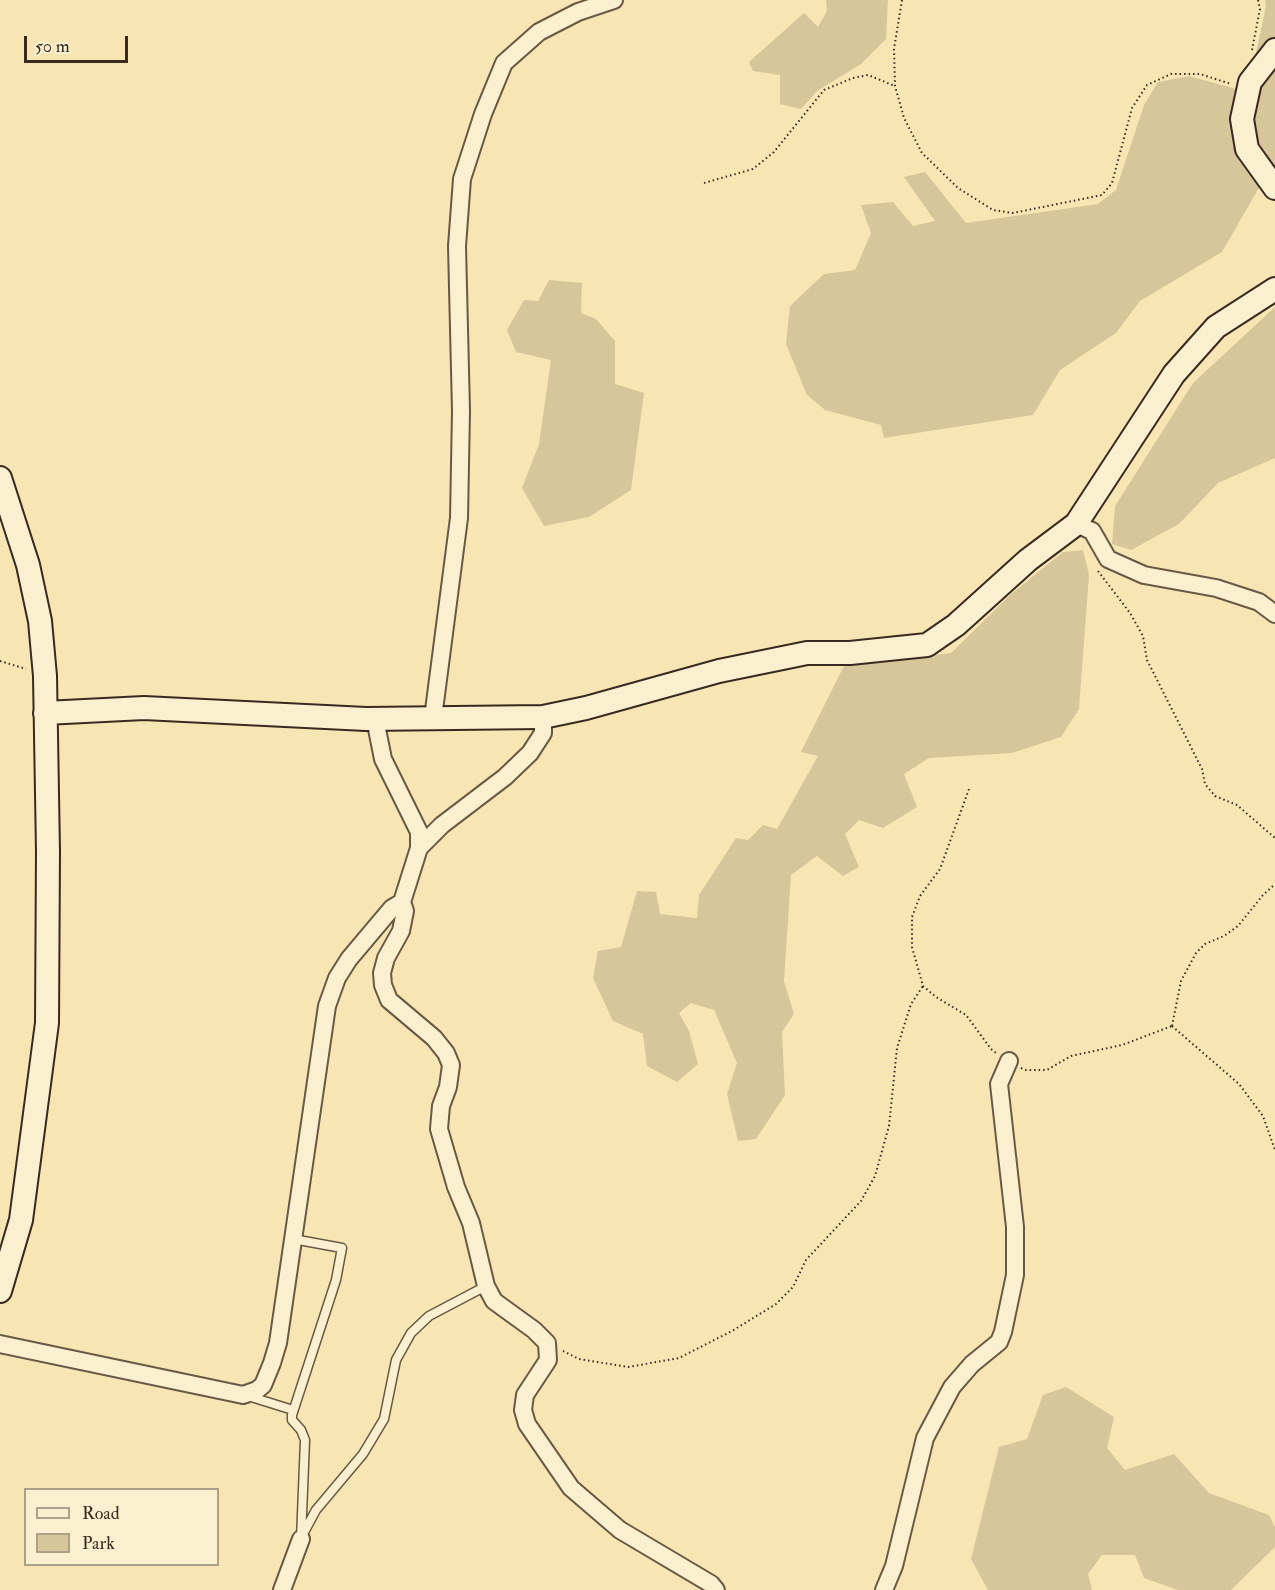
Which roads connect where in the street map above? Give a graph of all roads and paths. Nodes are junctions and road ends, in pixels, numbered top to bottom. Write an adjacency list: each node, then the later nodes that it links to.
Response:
1 (614, 0): 19 (street)
2 (902, 0): 6 (path)
3 (1258, 0): 5 (path)
4 (1275, 50): 7 (street)
5 (1251, 52)
6 (895, 86): 7 (path); 8 (path)
7 (1248, 90): 9 (street)
8 (704, 183)
9 (1275, 188)
10 (1275, 289): 12 (street)
11 (0, 478): 16 (street)
12 (1076, 524): 14 (street); 18 (street)
13 (1095, 567): 22 (path)
14 (1275, 614)
15 (0, 661): 16 (path)
16 (45, 676): 17 (street)
17 (45, 713): 20 (street); 32 (street)
18 (543, 717): 19 (street); 23 (street)
19 (433, 718): 20 (street)
20 (375, 719): 23 (street)
21 (969, 789): 26 (path)
22 (1275, 838)
23 (419, 848): 25 (street)
24 (1275, 884): 27 (path)
25 (402, 902): 30 (street); 31 (street)
26 (923, 986): 28 (path); 33 (path)
27 (1172, 1026): 28 (path); 29 (path)
28 (1009, 1061): 40 (street)
29 (1275, 1150)
30 (293, 1239): 35 (street); 36 (lane)
31 (486, 1286): 33 (street); 37 (lane)
32 (0, 1291)
33 (547, 1343): 39 (street)
34 (0, 1344): 35 (street)
35 (243, 1395): 36 (lane)
36 (293, 1410): 37 (lane)
37 (301, 1539): 38 (street)
38 (282, 1590)
39 (716, 1590)
40 (884, 1590)

